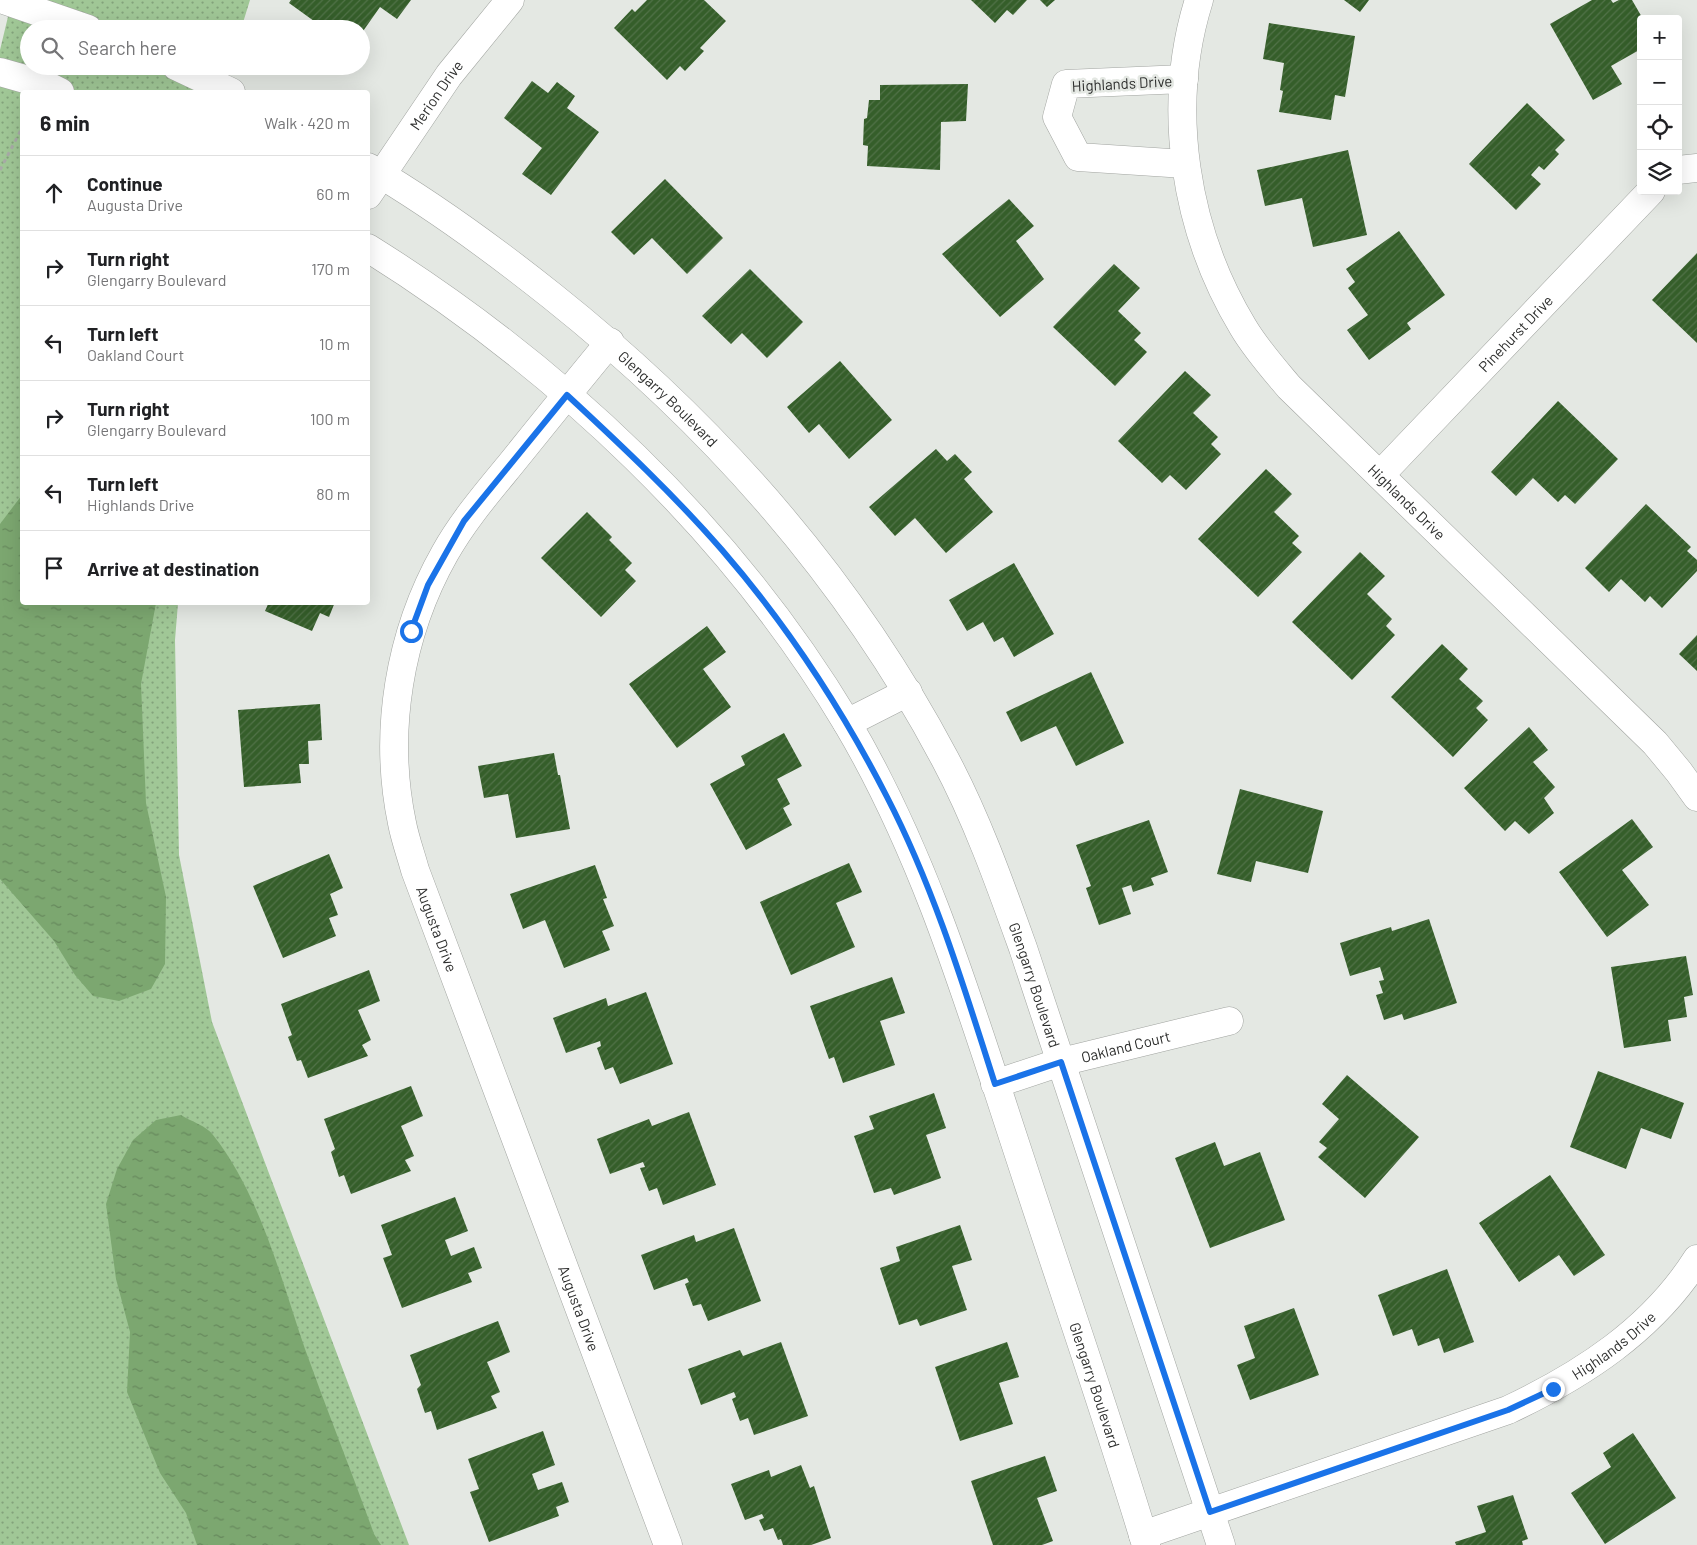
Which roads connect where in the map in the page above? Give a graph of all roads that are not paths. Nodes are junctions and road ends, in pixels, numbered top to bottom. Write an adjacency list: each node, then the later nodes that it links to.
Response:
1 (4, 0): 4 (street)
2 (510, 0): 13 (street, Merion Drive)
3 (1199, 0): 7 (street, Highlands Drive)
4 (62, 20)
5 (0, 72): 8 (street)
6 (195, 75): 9 (street)
7 (1184, 79): 10 (street, Highlands Drive); 10 (street, Highlands Drive)
8 (55, 90)
9 (227, 90)
10 (1185, 164): 18 (street, Highlands Drive)
11 (1697, 168): 12 (street)
12 (1682, 170)
13 (372, 179): 16 (street, Glengarry Boulevard)
14 (1647, 195): 18 (street, Pinehurst Drive)
15 (370, 249): 17 (street, Glengarry Boulevard)
16 (610, 342): 17 (street, Augusta Drive); 19 (street, Glengarry Boulevard)
17 (567, 395): 20 (street, Glengarry Boulevard); 28 (street, Augusta Drive)
18 (1380, 475): 21 (street, Highlands Drive)
19 (908, 692): 20 (street); 23 (street, Glengarry Boulevard)
20 (846, 723): 24 (street, Glengarry Boulevard)
21 (1697, 797)
22 (1229, 1021): 23 (street, Oakland Court)
23 (1061, 1062): 24 (street, Oakland Court); 26 (street, Glengarry Boulevard)
24 (995, 1084): 27 (street, Glengarry Boulevard)
25 (1697, 1259): 26 (street, Highlands Drive)
26 (1210, 1512): 27 (street, Highlands Drive); 29 (street, Glengarry Boulevard)
27 (1145, 1540)
28 (668, 1545)
29 (1221, 1545)

